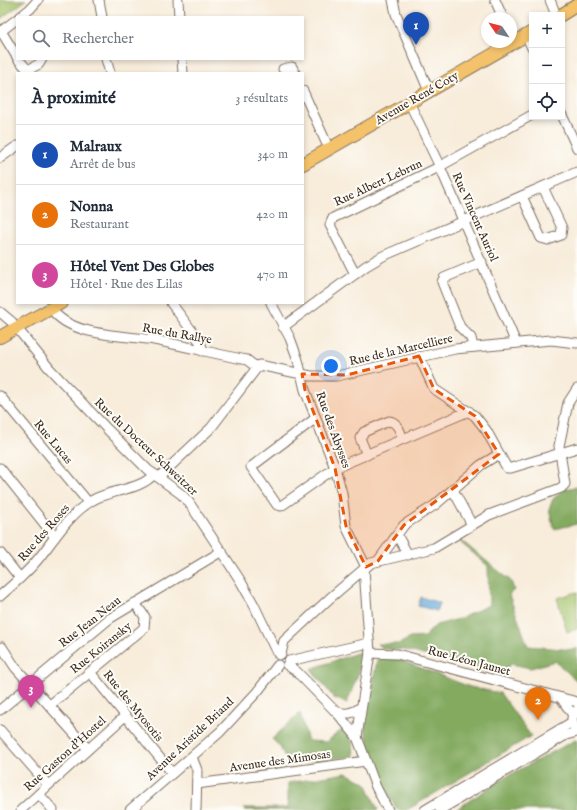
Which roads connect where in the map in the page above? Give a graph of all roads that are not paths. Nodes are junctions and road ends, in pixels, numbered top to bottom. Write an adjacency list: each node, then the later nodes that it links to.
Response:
1 (38, 0): 11 (street)
2 (99, 0): 12 (street)
3 (178, 0): 13 (street)
4 (393, 0): 29 (street)
5 (495, 0): 8 (street)
6 (550, 0): 9 (street)
7 (577, 5): 10 (main road)
8 (500, 12)
9 (555, 12)
10 (565, 12)
11 (21, 16)
12 (102, 16)
13 (179, 16)
14 (16, 20): 15 (street)
15 (0, 31): 19 (street)
16 (529, 33): 17 (main road, Avenue René Coty)
17 (517, 37)
18 (498, 48): 29 (main road, Avenue René Coty)
19 (16, 55)
20 (19, 60): 25 (street)
21 (41, 60): 25 (street)
22 (106, 60): 26 (street)
23 (182, 60): 27 (street)
24 (283, 69): 28 (street)
25 (36, 70)
26 (110, 72)
27 (183, 72)
28 (294, 72)
29 (429, 91): 31 (main road, Avenue René Coty)
30 (304, 93): 35 (street)
31 (409, 102): 35 (main road, Avenue René Coty); 39 (street, Rue Vincent Auriol)
32 (529, 117): 39 (street)
33 (564, 120): 36 (street)
34 (16, 147): 37 (street)
35 (329, 148): 38 (main road, Avenue René Coty)
36 (577, 148)
37 (0, 158)
38 (304, 163)
39 (440, 166): 43 (street, Rue Vincent Auriol); 45 (street, Rue Albert Lebrun)
40 (577, 172): 41 (street)
41 (543, 186): 42 (street); 42 (street)
42 (522, 196): 43 (street)
43 (463, 221): 44 (street, Rue Vincent Auriol); 45 (street)
44 (482, 262): 53 (street, Rue Vincent Auriol); 55 (street)
45 (355, 274): 50 (street)
46 (172, 304): 56 (street)
47 (272, 304): 50 (street, Rue des Abysses)
48 (56, 306): 51 (main road); 56 (street, Rue du Rallye)
49 (0, 312): 51 (street, Rue du Docteur Schweitzer)
50 (283, 327): 59 (street, Rue des Abysses)
51 (17, 329): 52 (main road); 71 (street, Rue du Docteur Schweitzer)
52 (0, 338)
53 (516, 343): 54 (street, Rue de la Marcelliere); 55 (street, Rue de la Marcelliere)
54 (577, 343)
55 (473, 347): 57 (street, Rue de la Marcelliere)
56 (202, 351): 58 (street, Rue du Rallye)
57 (419, 356): 59 (street, Rue de la Marcelliere); 62 (street)
58 (256, 367): 59 (street, Rue du Rallye); 71 (street, Rue des Roses)
59 (302, 374): 63 (street, Rue des Abysses)
60 (577, 389): 66 (street)
61 (0, 396): 73 (street, Rue Lucas)
62 (469, 411): 64 (street); 67 (street)
63 (316, 418): 70 (street, Rue des Abysses); 70 (street)
64 (403, 439): 68 (street); 68 (street)
65 (577, 448): 66 (street)
66 (559, 453): 67 (street); 74 (street)
67 (499, 454): 72 (street)
68 (367, 455): 70 (street)
69 (0, 468): 76 (street)
70 (335, 468): 81 (street, Rue des Abysses)
71 (156, 476): 73 (street, Rue des Roses); 77 (street, Rue du Docteur Schweitzer)
72 (453, 490): 74 (street); 75 (street)
73 (88, 502): 76 (street, Rue des Roses)
74 (472, 525): 79 (street)
75 (397, 535): 79 (street); 80 (street)
76 (55, 537): 82 (street, Rue des Roses)
77 (222, 550): 84 (street, Rue Jean Neau); 88 (street, Rue du Docteur Schweitzer)
78 (0, 553): 82 (street)
79 (408, 555): 80 (street)
80 (378, 561): 81 (street)
81 (365, 568): 85 (street, Rue des Abysses); 88 (street)
82 (20, 578): 83 (street, Rue des Roses)
83 (0, 596)
84 (135, 603): 90 (street, Rue Koiransky); 91 (street, Rue Jean Neau)
85 (369, 643): 87 (street, Rue des Abysses); 89 (street)
86 (2, 647): 91 (street)
87 (370, 653): 92 (street, Rue Léon Jaunet); 95 (street, Rue des Abysses)
88 (280, 655): 89 (street, Rue du Docteur Schweitzer)
89 (285, 663): 97 (street, Rue du Docteur Schweitzer); 104 (street, Avenue Aristide Briand)
90 (90, 672): 94 (street, Rue Koiransky); 98 (street, Rue des Myosotis)
91 (31, 684): 94 (street); 96 (street, Rue Jean Neau)
92 (561, 698): 93 (street, Rue Léon Jaunet); 99 (street)
93 (577, 702)
94 (50, 705): 103 (street)
95 (361, 707): 97 (street); 102 (street, Rue des Abysses)
96 (0, 710)
97 (334, 710): 102 (street, Rue du Docteur Schweitzer)
98 (125, 716): 103 (street, Rue Gaston d'Hostel); 106 (street, Rue des Myosotis)
99 (574, 716): 101 (street); 115 (street)
100 (0, 730): 107 (street)
101 (577, 731): 116 (street)
102 (356, 738): 105 (street, Rue du Docteur Schweitzer)
103 (88, 748): 107 (street, Rue Gaston d'Hostel)
104 (192, 757): 106 (street, Avenue Aristide Briand); 108 (street)
105 (366, 761): 108 (street, Avenue des Mimosas); 114 (street, Rue du Docteur Schweitzer)
106 (172, 773): 112 (street, Avenue Aristide Briand)
107 (48, 784): 109 (street, Rue Gaston d'Hostel)
108 (197, 784): 113 (street)
109 (39, 794): 110 (street, Rue Gaston d'Hostel); 111 (street)
110 (21, 810)
111 (53, 810)
112 (130, 810)
113 (196, 810)
114 (388, 810)
115 (425, 810)
116 (440, 810)

